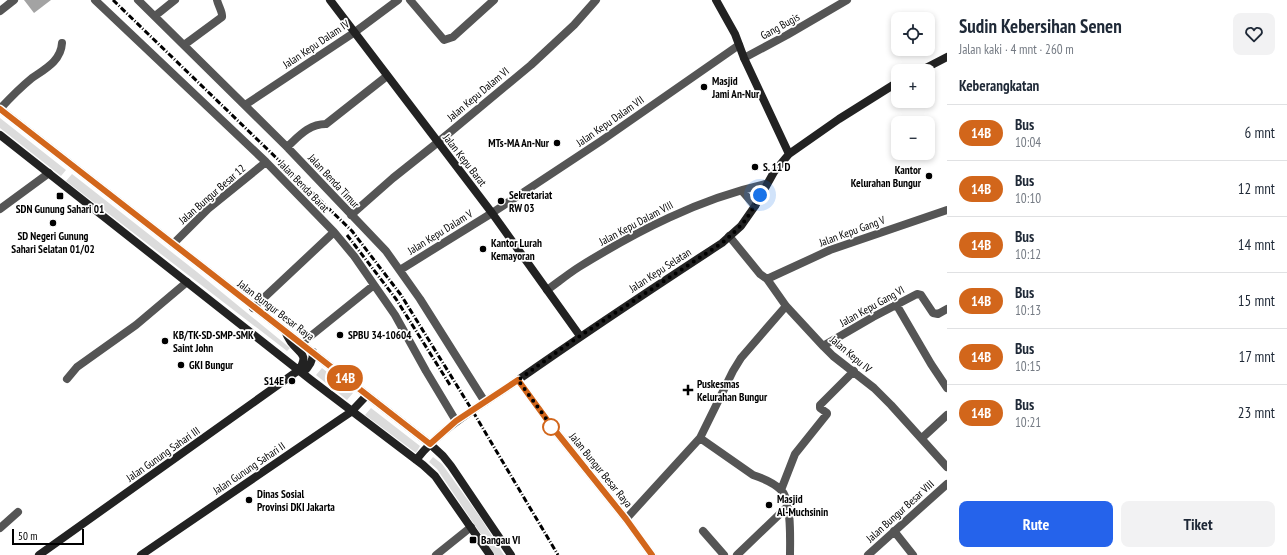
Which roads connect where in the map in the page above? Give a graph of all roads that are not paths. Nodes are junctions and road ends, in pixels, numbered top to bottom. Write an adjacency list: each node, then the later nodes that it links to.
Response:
1 (14, 0): 13 (street)
2 (95, 0): 30 (street, Jalan Benda Barat)
3 (138, 0): 14 (street, Jalan Benda Timur)
4 (175, 0): 14 (street)
5 (218, 0): 17 (street)
6 (330, 0): 15 (street, Jalan Kepu Barat)
7 (398, 0): 15 (street, Jalan Kepu Dalam IV)
8 (410, 0): 9 (street)
9 (494, 0)
10 (596, 0): 27 (street, Jalan Kepu Dalam VI)
11 (716, 0): 18 (street)
12 (847, 0): 20 (street, Gang Bugis)
13 (0, 11)
14 (155, 16): 17 (street, Jalan Benda Timur)
15 (355, 32): 22 (street, Jalan Kepu Barat); 24 (street, Jalan Kepu Dalam IV)
16 (62, 44): 25 (street)
17 (184, 44): 24 (street, Jalan Benda Timur)
18 (740, 45): 20 (street); 37 (street, Jalan Kepu Dalam VII)
19 (947, 56): 21 (street)
20 (744, 58): 29 (street)
21 (933, 64)
22 (387, 76): 27 (street, Jalan Kepu Barat); 28 (street)
23 (891, 86): 29 (street, Jalan Kepu Selatan)
24 (246, 105): 28 (street, Jalan Benda Timur)
25 (0, 109): 41 (street, Jalan Bungur Besar Raya)
26 (0, 135): 31 (street)
27 (437, 143): 37 (street, Jalan Kepu Barat); 38 (street, Jalan Kepu Dalam VI)
28 (287, 147): 38 (street, Jalan Benda Timur)
29 (789, 154): 32 (street, Jalan Kepu Selatan)
30 (266, 162): 39 (street, Jalan Benda Barat); 41 (street, Jalan Bungur Besar 12)
31 (49, 173): 35 (street); 44 (street)
32 (766, 184): 33 (street, Jalan Kepu Dalam VIII); 34 (street, Jalan Kepu Selatan)
33 (742, 191): 34 (street); 46 (street, Jalan Kepu Dalam VIII)
34 (755, 206): 40 (street, Jalan Kepu Selatan)
35 (0, 209)
36 (947, 210): 43 (street, Jalan Kepu Gang V)
37 (492, 213): 42 (street, Jalan Kepu Dalam V); 46 (street, Jalan Kepu Barat)
38 (351, 214): 42 (street, Jalan Benda Timur)
39 (334, 232): 45 (street, Jalan Benda Barat); 49 (street)
40 (730, 236): 43 (street, Jalan Kepu IV); 52 (street, Jalan Kepu Selatan)
41 (173, 244): 49 (street, Jalan Bungur Besar Raya)
42 (400, 270): 63 (street, Jalan Benda Timur)
43 (767, 279): 48 (street, Jalan Kepu IV)
44 (187, 282): 58 (street); 59 (street)
45 (374, 285): 53 (street); 66 (street, Jalan Benda Barat)
46 (546, 290): 52 (street, Jalan Kepu Barat)
47 (896, 304): 50 (street, Jalan Kepu Gang VI); 54 (street, Jalan Kepu Gang VI); 61 (street)
48 (786, 306): 54 (street, Jalan Kepu IV); 67 (street)
49 (253, 308): 51 (street, Jalan Bungur Besar Raya)
50 (947, 310)
51 (283, 330): 53 (street, Jalan Bungur Besar Raya); 58 (street)
52 (580, 336): 60 (street, Jalan Kepu Selatan)
53 (302, 343): 55 (street, Jalan Bungur Besar Raya)
54 (823, 346): 57 (street, Jalan Kepu IV)
55 (313, 352): 56 (street, Jalan Bungur Besar Raya); 58 (street)
56 (324, 361): 58 (street); 62 (street, Jalan Bungur Besar Raya)
57 (854, 372): 68 (street, Jalan Kepu IV); 73 (street)
58 (303, 374): 64 (street); 81 (street, Jalan Gunung Sahari III)
59 (66, 379)
60 (518, 380): 63 (street, Jalan Kepu Selatan); 76 (street, Jalan Bungur Besar Raya)
61 (947, 388)
62 (367, 396): 64 (street, Jalan Gunung Sahari II); 69 (street, Jalan Bungur Besar Raya)
63 (484, 402): 66 (street, Jalan Kepu Selatan)
64 (351, 412): 70 (street); 82 (street, Jalan Gunung Sahari II)
65 (947, 415): 68 (street)
66 (456, 421): 69 (street, Jalan Kepu Selatan)
67 (700, 438): 73 (street); 76 (street)
68 (922, 438): 71 (street, Jalan Kepu IV)
69 (430, 444): 70 (street, Jalan Kepu Selatan); 85 (street, Jalan Bungur Besar Raya)
70 (416, 460): 77 (street)
71 (947, 467)
72 (947, 484): 79 (street, Jalan Bungur Besar VIII)
73 (781, 490): 74 (street)
74 (787, 507): 88 (street); 89 (street)
75 (18, 512): 78 (street)
76 (626, 519): 86 (street, Jalan Bungur Besar Raya)
77 (471, 527): 83 (street); 84 (street)
78 (0, 528)
79 (894, 531): 90 (street, Jalan Bungur Besar VIII); 91 (street)
80 (703, 532): 87 (street)
81 (39, 555)
82 (141, 555)
83 (436, 555)
84 (490, 555)
85 (511, 555)
86 (652, 555)
87 (724, 555)
88 (737, 555)
89 (790, 555)
90 (868, 555)
91 (913, 555)

